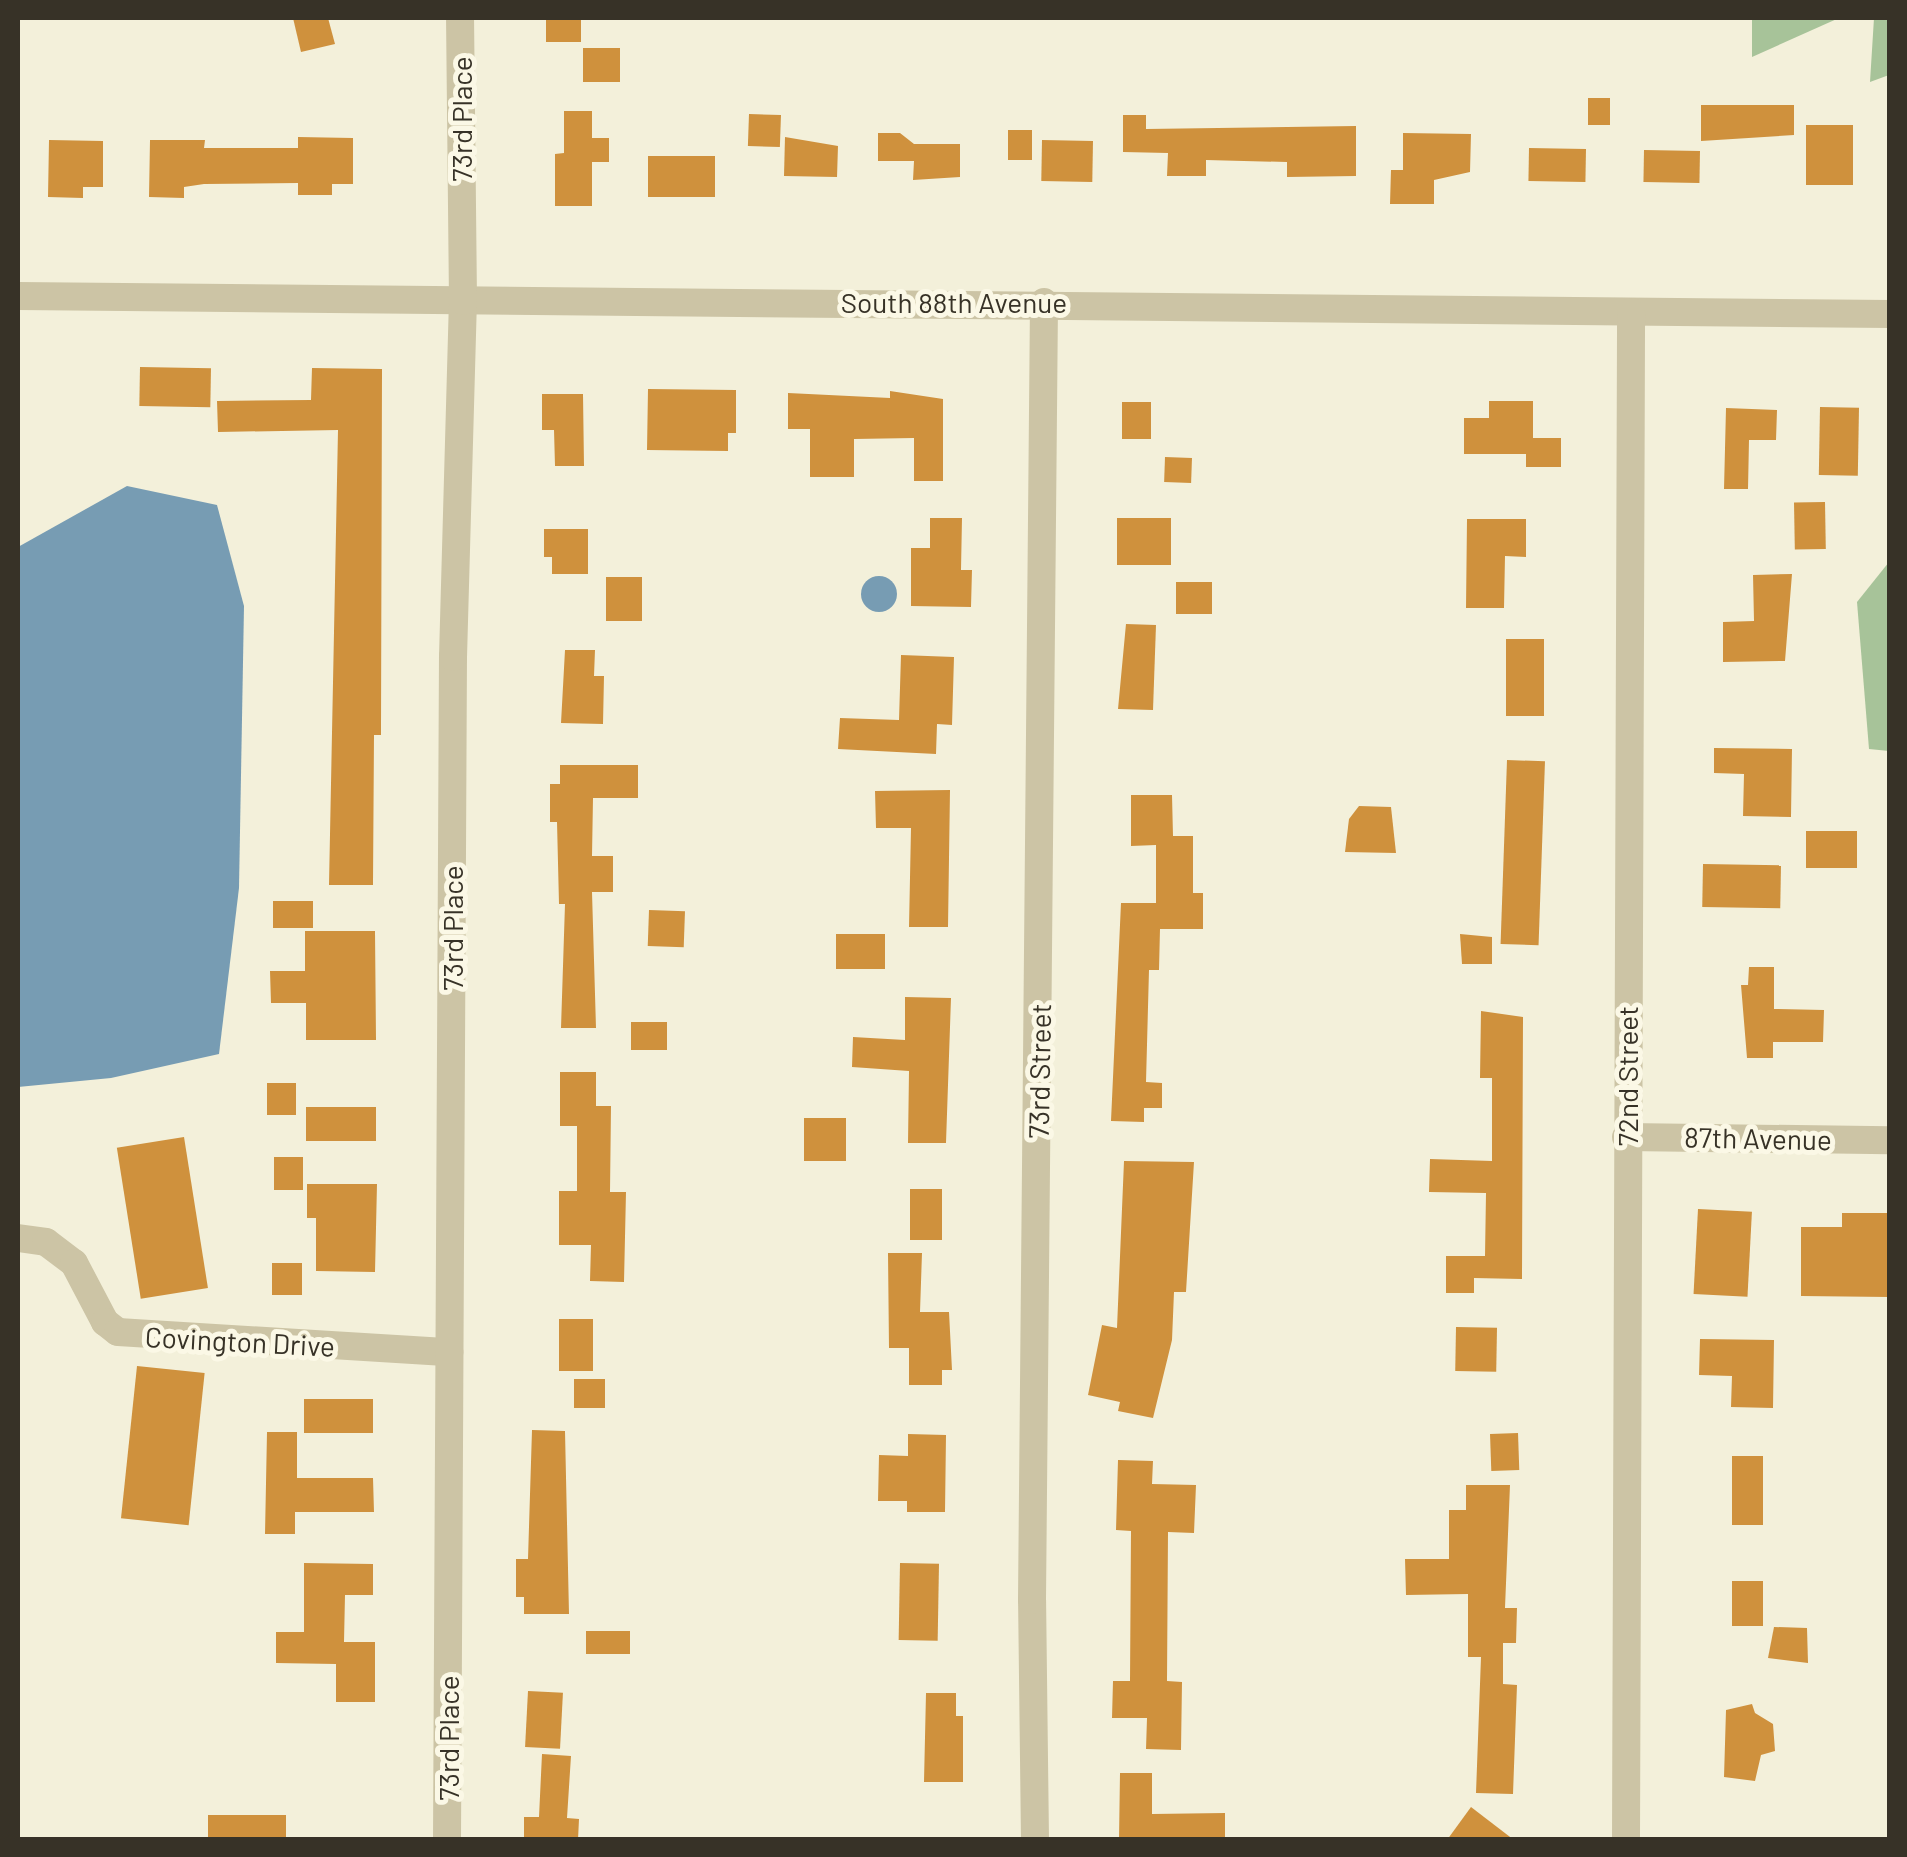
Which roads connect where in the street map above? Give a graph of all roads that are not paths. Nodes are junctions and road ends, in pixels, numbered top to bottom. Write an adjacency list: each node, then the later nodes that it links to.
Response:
1 (460, 18): 3 (street, 73rd Place)
2 (18, 296): 3 (street, South 88th Avenue)
3 (463, 301): 4 (street, South 88th Avenue); 10 (street, 73rd Place)
4 (1044, 302): 5 (street, South 88th Avenue); 12 (street, 73rd Street)
5 (1630, 312): 6 (street, South 88th Avenue); 7 (street, 72nd Street)
6 (1890, 314)
7 (1626, 1137): 8 (street, 87th Avenue); 13 (street, 72nd Street)
8 (1890, 1140)
9 (18, 1238): 10 (street, Covington Drive)
10 (449, 1352): 11 (street, 73rd Place)
11 (447, 1840)
12 (1036, 1840)
13 (1626, 1840)

